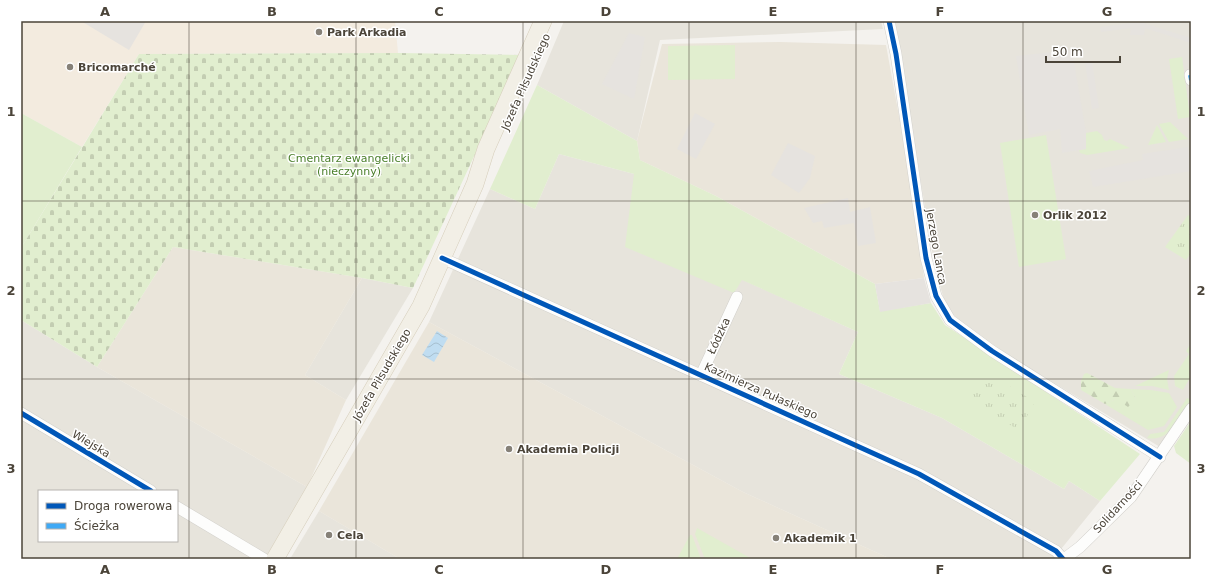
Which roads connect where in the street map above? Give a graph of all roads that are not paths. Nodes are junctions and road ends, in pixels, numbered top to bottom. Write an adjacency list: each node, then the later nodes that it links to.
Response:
1 (543, 21): 4 (main road, Józefa Piłsudskiego)
2 (554, 21): 4 (main road, Józefa Piłsudskiego)
3 (889, 21): 10 (street, Jerzego Lanca)
4 (476, 184): 5 (main road, Józefa Piłsudskiego)
5 (442, 258): 7 (street, Kazimierza Pułaskiego); 14 (main road, Józefa Piłsudskiego)
6 (738, 297): 7 (street, Łódzka)
7 (701, 375): 15 (street, Kazimierza Pułaskiego)
8 (1191, 409): 10 (street, Solidarności)
9 (21, 413): 11 (street, Wiejska)
10 (1160, 457): 15 (street, Solidarności)
11 (149, 490)
12 (178, 508): 13 (street)
13 (264, 559)
14 (275, 559)
15 (1064, 559)

